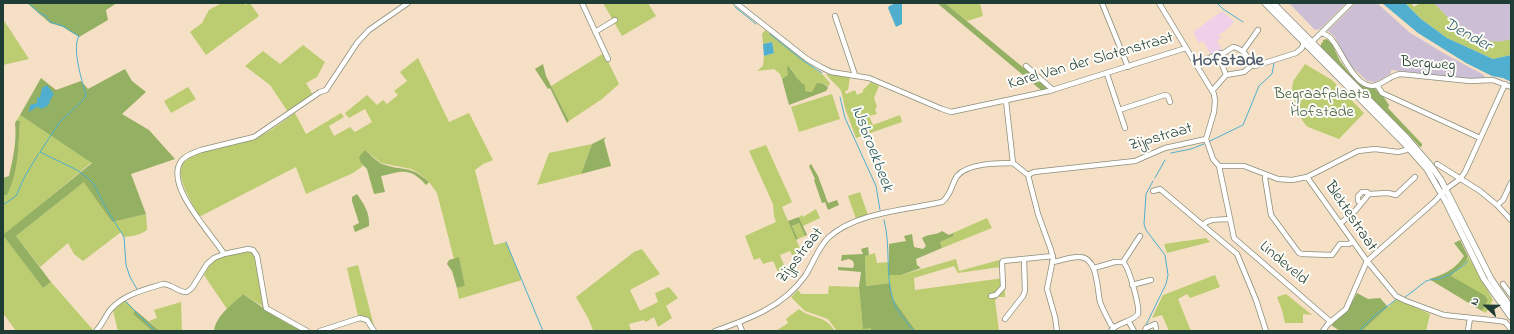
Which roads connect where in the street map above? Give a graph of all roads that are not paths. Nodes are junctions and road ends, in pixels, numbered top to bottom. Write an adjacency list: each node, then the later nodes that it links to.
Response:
1 (408, 3): 58 (street)
2 (582, 3): 12 (street)
3 (736, 3): 26 (street, Karel Van der Slotenstraat)
4 (1102, 3): 24 (street)
5 (1159, 3): 16 (street)
6 (1264, 3): 14 (main road)
7 (1273, 3): 15 (main road)
8 (1350, 3): 13 (street)
9 (835, 16): 26 (street)
10 (615, 20): 12 (street)
11 (1258, 30): 17 (street)
12 (595, 32): 20 (street)
13 (1322, 33): 15 (street); 29 (street)
14 (1302, 40): 15 (main road); 18 (main road); 23 (street)
15 (1313, 41): 18 (main road); 39 (main road)
16 (1186, 48): 21 (street); 24 (street, Karel Van der Slotenstraat)
17 (1243, 51): 19 (street); 23 (street)
18 (1314, 52): 39 (main road)
19 (1221, 53): 21 (street); 27 (street)
20 (608, 59)
21 (1195, 64): 32 (street)
22 (1026, 66): 31 (street)
23 (1253, 66): 27 (street)
24 (1128, 67): 25 (street, Karel Van der Slotenstraat)
25 (1107, 74): 31 (street, Karel Van der Slotenstraat); 35 (street)
26 (856, 75): 33 (street, Karel Van der Slotenstraat)
27 (1226, 75): 32 (street)
28 (1505, 84): 29 (street, Bergweg); 30 (street, Bergweg); 37 (street)
29 (1377, 85): 37 (street)
30 (1511, 87)
31 (1053, 90): 33 (street, Karel Van der Slotenstraat)
32 (1212, 91): 38 (street)
33 (1006, 101): 40 (street)
34 (1170, 102): 35 (street)
35 (1119, 110): 36 (street)
36 (1125, 128)
37 (1480, 138): 47 (street)
38 (1206, 139): 42 (street, Lindeveld); 43 (street, Zijpstraat)
39 (1411, 146): 45 (street); 50 (main road)
40 (1013, 162): 43 (street); 76 (street, Zijpstraat)
41 (1437, 164): 47 (street)
42 (1219, 166): 44 (street); 52 (street, Lindeveld)
43 (1028, 175): 59 (street)
44 (1266, 175): 45 (street); 57 (street)
45 (1307, 176): 54 (street, Blektestraat)
46 (1415, 177): 54 (street)
47 (1460, 179): 50 (street); 51 (street)
48 (1511, 183): 51 (street)
49 (1153, 191): 55 (street)
50 (1444, 191): 61 (street); 70 (main road); 71 (main road)
51 (1497, 205): 53 (street)
52 (1229, 219): 55 (street); 75 (street, Lindeveld)
53 (1511, 220)
54 (1341, 223): 57 (street, Blektestraat)
55 (1203, 225): 89 (street)
56 (1140, 236): 63 (street)
57 (1354, 241): 61 (street, Blektestraat)
58 (224, 254): 80 (street); 81 (street)
59 (1053, 256): 60 (street); 62 (street)
60 (1024, 259): 68 (street); 73 (street)
61 (1367, 261): 72 (street); 75 (street, Blektestraat)
62 (1052, 262): 64 (street); 86 (street)
63 (1123, 262): 64 (street); 67 (street)
64 (1094, 268): 78 (street)
65 (1151, 280): 67 (street)
66 (1503, 284): 69 (street)
67 (1132, 285): 74 (street)
68 (991, 296)
69 (1511, 296)
70 (1511, 308)
71 (1511, 317)
72 (1470, 318): 79 (street); 91 (street)
73 (1005, 319)
74 (1128, 322): 78 (street); 87 (street)
75 (1331, 322): 90 (street, Blektestraat)
76 (739, 323): 84 (street, Zijpstraat); 85 (street)
77 (1156, 328): 88 (street)
78 (1113, 329)
79 (1511, 329)
80 (98, 330)
81 (307, 331)
82 (320, 331): 83 (street)
83 (374, 331)
84 (715, 331)
85 (742, 331)
86 (1057, 331)
87 (1134, 331)
88 (1145, 331)
89 (1266, 331)
90 (1323, 331)
91 (1468, 331)

